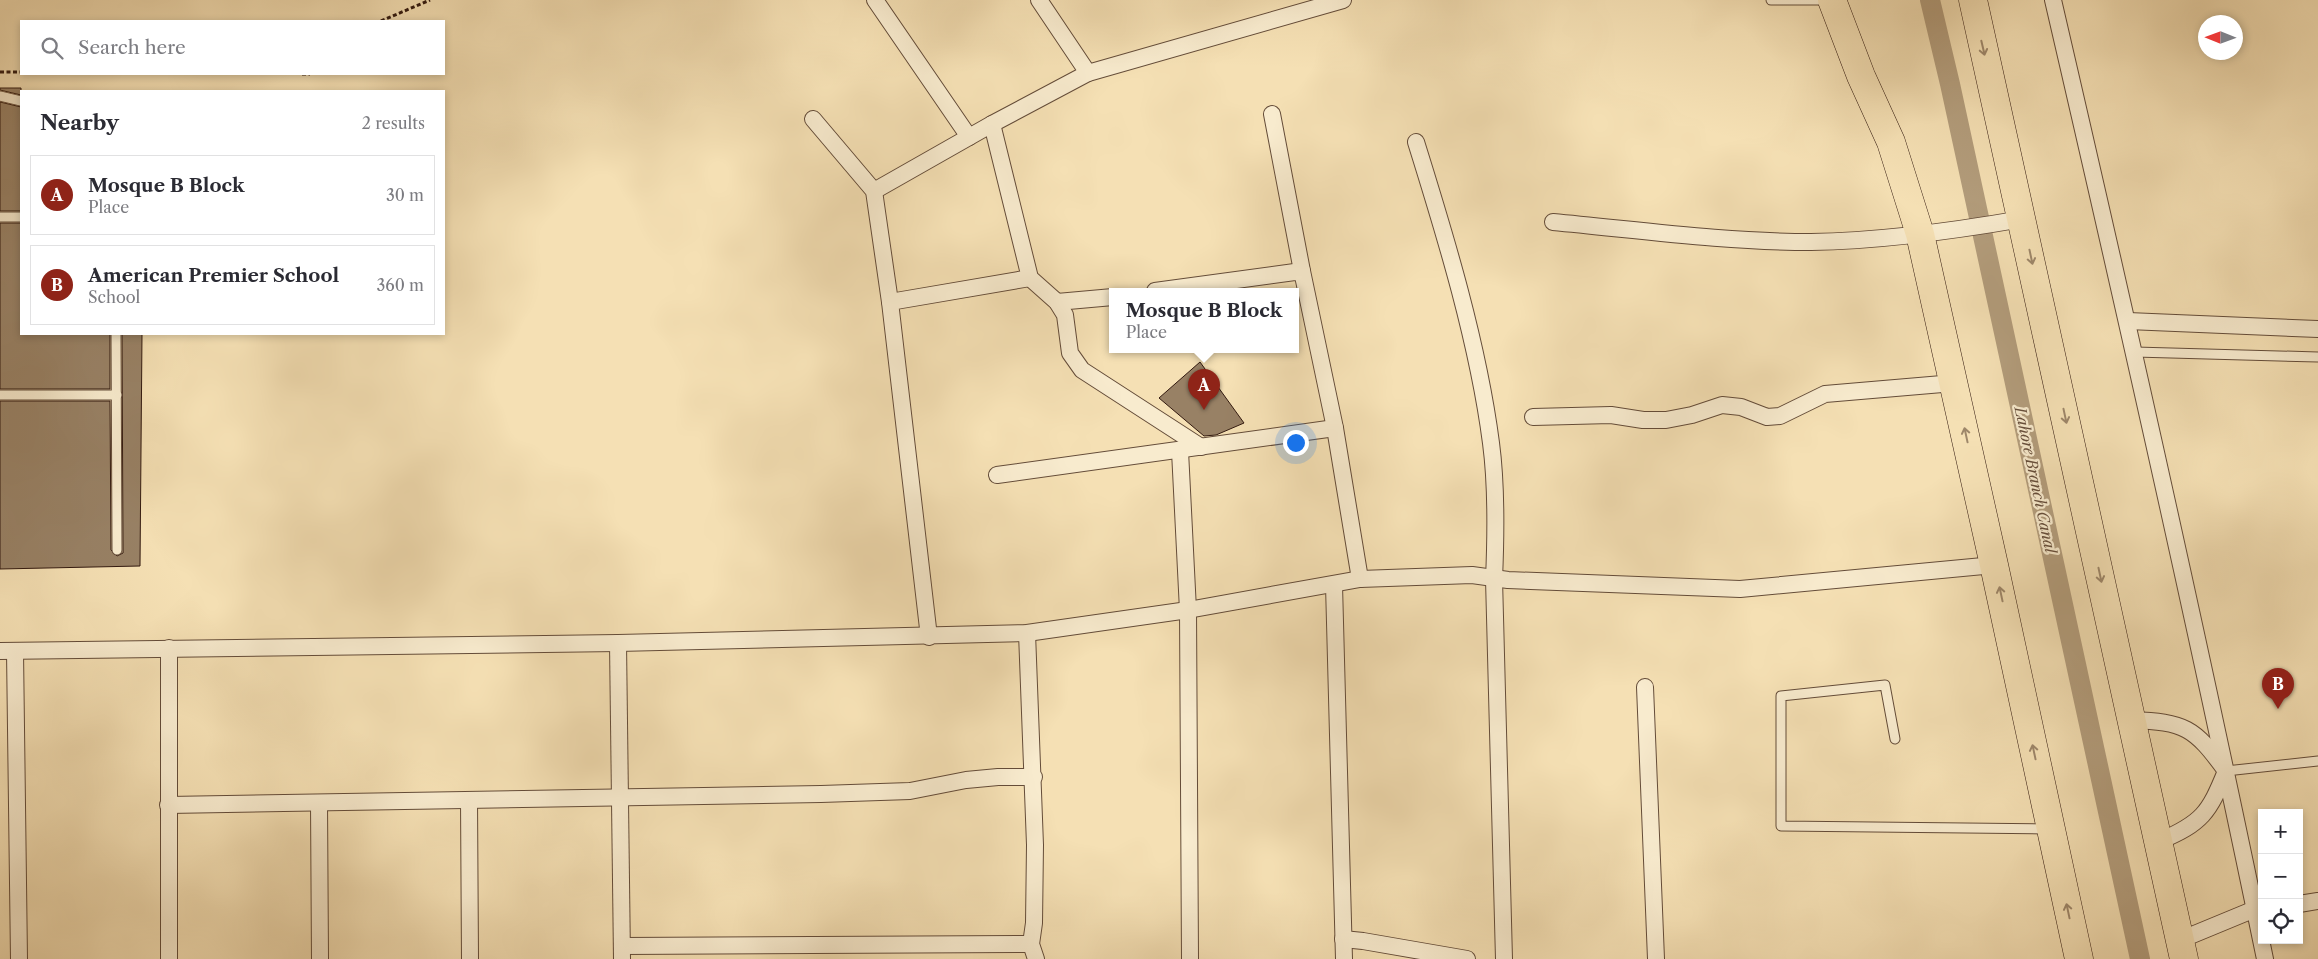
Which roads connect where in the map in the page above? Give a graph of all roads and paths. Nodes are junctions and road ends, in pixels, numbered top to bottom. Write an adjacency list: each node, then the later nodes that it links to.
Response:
1 (430, 0): 10 (path)
2 (876, 0): 19 (street)
3 (1039, 0): 13 (street)
4 (1343, 0): 13 (street)
5 (1771, 0): 6 (lane)
6 (1826, 0)
7 (1832, 0): 26 (highway)
8 (1973, 0): 24 (highway, one-way to 24)
9 (2053, 0): 33 (street)
10 (384, 20)
11 (0, 72): 12 (path)
12 (20, 72)
13 (1088, 73): 18 (street)
14 (0, 96): 15 (lane)
15 (20, 101)
16 (1272, 114): 27 (street)
17 (813, 119): 21 (street)
18 (992, 124): 19 (street); 28 (street)
19 (969, 137): 21 (street)
20 (1416, 142): 49 (street)
21 (874, 191): 31 (street)
22 (0, 217): 23 (lane)
23 (20, 217)
24 (2022, 219): 26 (street); 58 (highway, one-way to 58)
25 (1553, 222): 26 (street)
26 (1920, 234): 38 (highway)
27 (1302, 271): 29 (street); 42 (street)
28 (1030, 278): 31 (street); 32 (street)
29 (1177, 288)
30 (1109, 297): 32 (street)
31 (890, 302): 53 (street)
32 (1057, 302): 43 (street)
33 (2128, 321): 34 (street); 36 (street)
34 (2318, 329)
35 (116, 335): 40 (lane)
36 (2135, 352): 37 (lane); 61 (street)
37 (2318, 357)
38 (1954, 383): 41 (street); 47 (highway, one-way to 38)
39 (0, 395): 40 (lane)
40 (117, 395): 46 (lane)
41 (1533, 417)
42 (1335, 428): 43 (street); 48 (street)
43 (1202, 447): 44 (street)
44 (1180, 451): 45 (street); 51 (street)
45 (997, 475)
46 (117, 550)
47 (1994, 565): 49 (street); 67 (highway, one-way to 47)
48 (1360, 579): 49 (street); 50 (street)
49 (1494, 579): 84 (street)
50 (1334, 585): 51 (street); 72 (street)
51 (1188, 610): 52 (street); 81 (street)
52 (1028, 633): 53 (street); 62 (street)
53 (929, 637): 54 (street)
54 (618, 643): 55 (street); 63 (street)
55 (169, 648): 56 (street); 66 (street)
56 (8, 651): 77 (street)
57 (1645, 687): 85 (street)
58 (2131, 720): 61 (street); 68 (highway)
59 (1895, 739): 67 (lane)
60 (2318, 761): 61 (lane)
61 (2226, 771): 68 (street); 71 (street)
62 (1034, 777): 63 (street); 75 (street)
63 (619, 798): 64 (street); 76 (street)
64 (469, 800): 65 (street); 80 (street)
65 (319, 803): 66 (street); 79 (street)
66 (168, 805): 78 (street)
67 (2050, 829): 86 (highway, one-way to 67)
68 (2160, 841): 74 (highway)
69 (2318, 902): 70 (street)
70 (2303, 904)
71 (2258, 908): 74 (street)
72 (1343, 939): 82 (street); 83 (street)
73 (2263, 944): 87 (street)
74 (2182, 950)
75 (1034, 951): 76 (street)
76 (622, 953)
77 (19, 959)
78 (169, 959)
79 (320, 959)
80 (470, 959)
81 (1190, 959)
82 (1344, 959)
83 (1467, 959)
84 (1504, 959)
85 (1656, 959)
86 (2079, 959)
87 (2265, 959)

